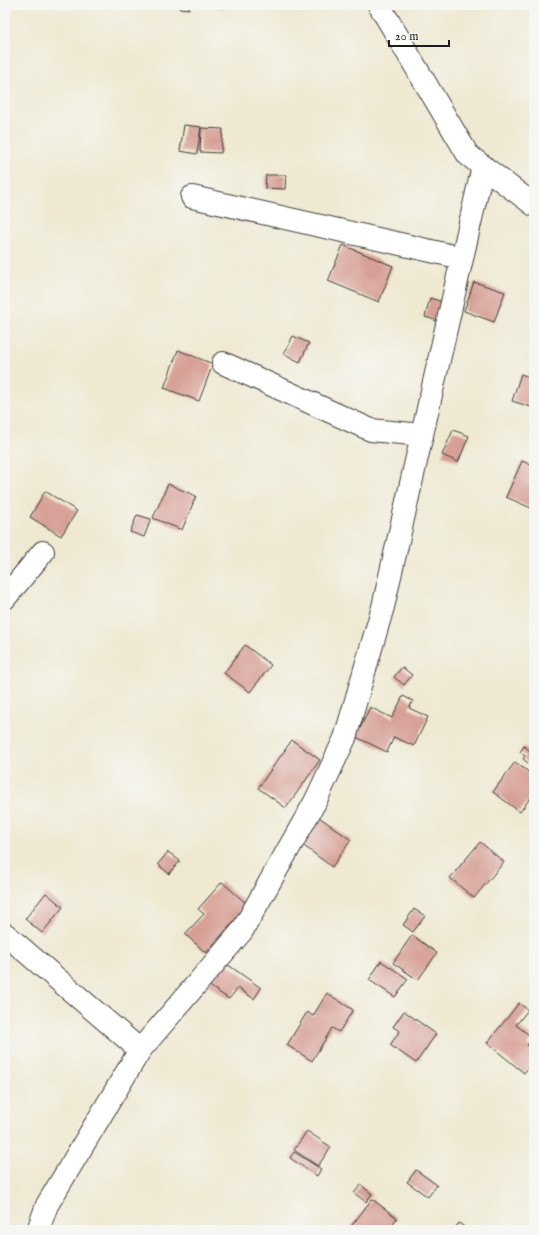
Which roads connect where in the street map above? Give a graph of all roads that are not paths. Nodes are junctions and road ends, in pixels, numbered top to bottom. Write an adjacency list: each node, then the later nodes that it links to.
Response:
1 (378, 5): 2 (street)
2 (483, 166): 4 (street); 5 (street)
3 (192, 197): 5 (street)
4 (534, 206)
5 (462, 258): 7 (street)
6 (223, 363): 7 (street)
7 (422, 435): 11 (street)
8 (44, 552): 9 (street)
9 (5, 598)
10 (5, 934): 11 (street)
11 (140, 1050): 12 (street)
12 (38, 1230)

